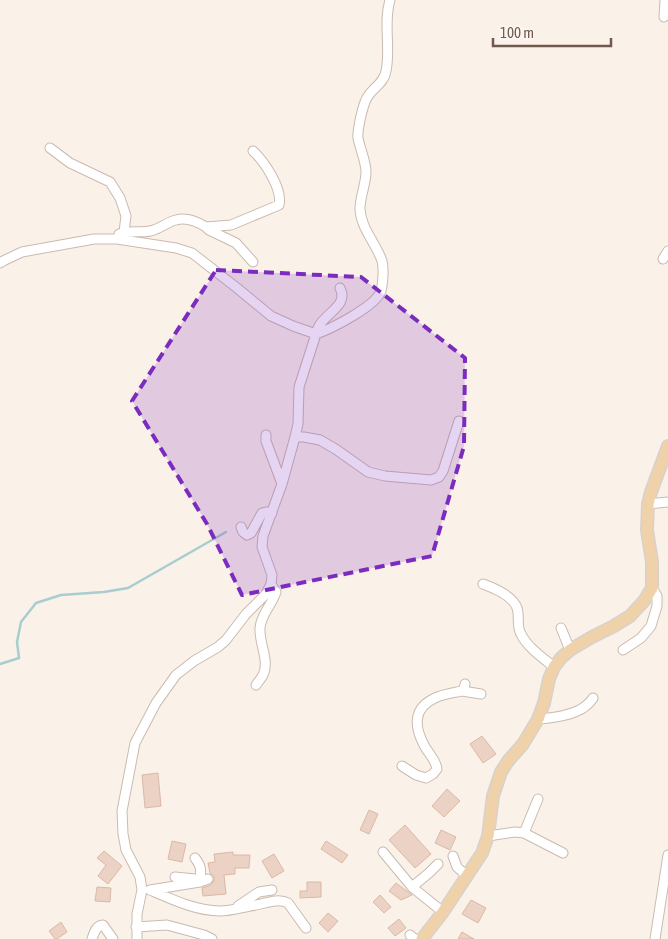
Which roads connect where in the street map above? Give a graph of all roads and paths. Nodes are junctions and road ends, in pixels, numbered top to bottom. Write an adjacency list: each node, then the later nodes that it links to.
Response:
1 (390, 0): 11 (street)
2 (665, 0): 3 (street)
3 (664, 17)
4 (50, 148): 7 (street)
5 (253, 151): 6 (street)
6 (206, 227): 7 (street); 8 (street)
7 (120, 235): 9 (street); 11 (street)
8 (253, 262)
9 (0, 263)
10 (340, 288): 11 (street)
11 (316, 334): 14 (street)
12 (459, 421): 14 (street)
13 (266, 435): 16 (street)
14 (295, 437): 16 (street)
15 (668, 446): 18 (main road)
16 (282, 484): 19 (street)
17 (668, 502): 18 (street)
18 (648, 504): 23 (main road)
19 (272, 513): 20 (street); 21 (street)
20 (241, 528)
21 (271, 584): 28 (street); 46 (street)
22 (483, 584): 27 (street)
23 (652, 588): 25 (main road); 26 (street)
24 (561, 628): 25 (street)
25 (570, 650): 27 (main road)
26 (623, 650)
27 (554, 667): 31 (main road)
28 (256, 685)
29 (481, 694): 32 (street)
30 (593, 698): 31 (street)
31 (538, 719): 35 (main road)
32 (402, 766)
33 (538, 799): 34 (street)
34 (524, 833): 35 (street); 37 (street)
35 (488, 836): 42 (main road)
36 (383, 852): 45 (street)
37 (563, 854)
38 (668, 855): 57 (street)
39 (454, 856): 42 (street)
40 (195, 858): 44 (street)
41 (438, 864): 45 (street)
42 (468, 876): 49 (main road)
43 (175, 877): 44 (street)
44 (203, 880): 46 (street)
45 (412, 886): 49 (street)
46 (146, 890): 48 (street); 50 (street)
47 (272, 890): 48 (street)
48 (234, 909): 51 (street)
49 (443, 912): 56 (main road)
50 (136, 927): 54 (street); 55 (street)
51 (306, 928)
52 (92, 939): 53 (street)
53 (113, 939)
54 (137, 939)
55 (212, 939)
56 (422, 939)
57 (655, 939)

